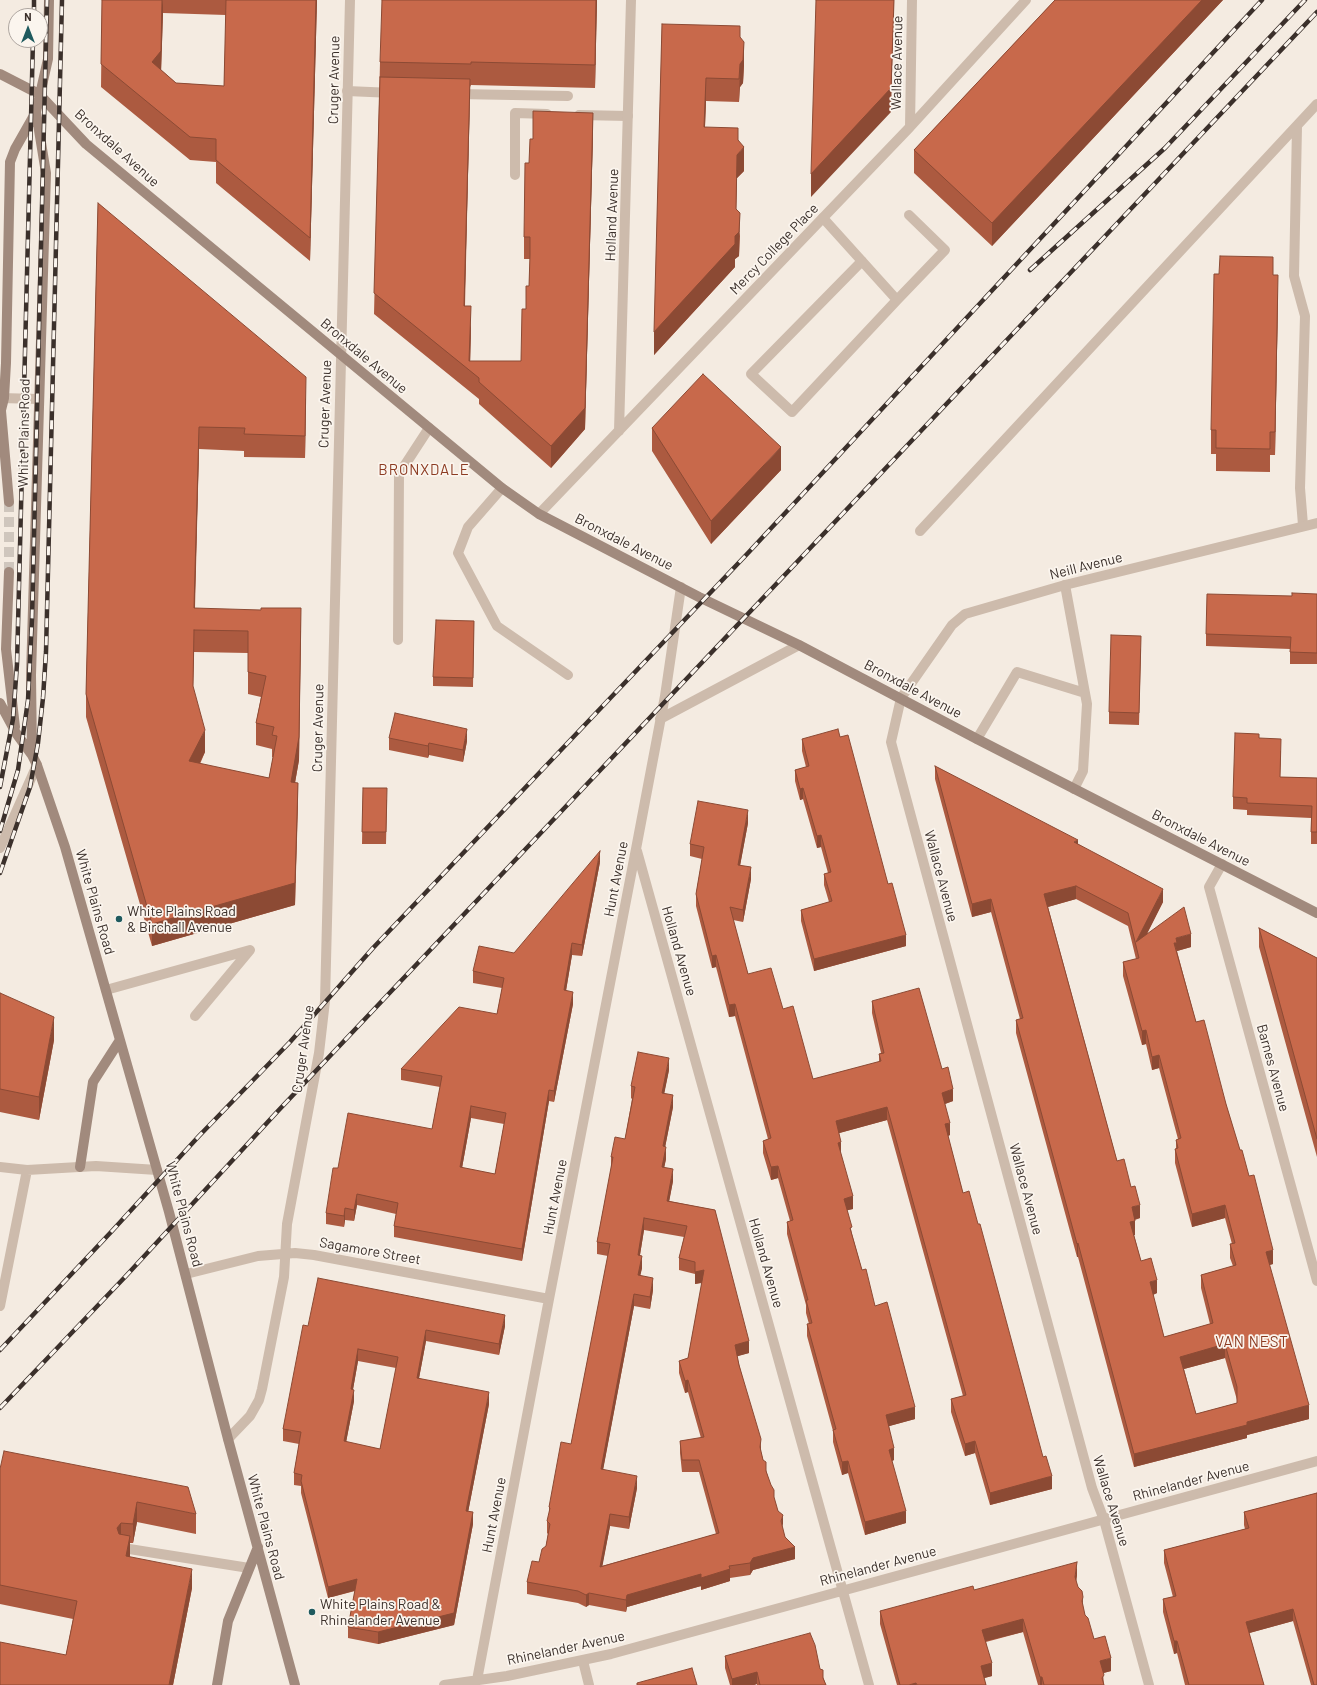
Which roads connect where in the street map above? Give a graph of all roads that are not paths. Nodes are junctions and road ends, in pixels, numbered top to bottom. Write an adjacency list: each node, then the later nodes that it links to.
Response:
1 (49, 0): 9 (main road, White Plains Road)
2 (350, 0): 7 (street, Cruger Avenue)
3 (631, 0): 16 (street, Holland Avenue)
4 (912, 0): 17 (street, Wallace Avenue)
5 (1026, 0): 17 (street, Mercy College Place)
6 (0, 74): 9 (main road, Bronxdale Avenue)
7 (347, 92): 8 (street); 24 (street, Cruger Avenue)
8 (405, 93)
9 (39, 94): 13 (main road, White Plains Road); 24 (main road, Bronxdale Avenue)
10 (444, 94): 11 (street)
11 (568, 96)
12 (1317, 104): 18 (street)
13 (36, 112): 25 (main road, White Plains Road); 26 (main road, White Plains Road)
14 (554, 114): 19 (street)
15 (569, 114): 16 (street)
16 (628, 116): 29 (street, Holland Avenue)
17 (910, 127): 21 (street, Mercy College Place)
18 (1297, 127): 34 (street); 35 (street)
19 (515, 175)
20 (909, 215): 23 (street)
21 (823, 218): 22 (street); 29 (street, Mercy College Place)
22 (862, 261): 23 (street); 23 (street)
23 (898, 300)
24 (341, 355): 28 (main road, Bronxdale Avenue); 62 (street, Cruger Avenue)
25 (2, 398): 26 (street); 27 (main road, White Plains Road)
26 (39, 399): 48 (main road, White Plains Road)
27 (1, 412): 31 (main road, White Plains Road)
28 (429, 428): 30 (main road, Bronxdale Avenue); 39 (street)
29 (619, 431): 32 (street, Mercy College Place)
30 (502, 488): 32 (main road, Bronxdale Avenue); 41 (street)
31 (10, 502)
32 (538, 514): 38 (main road, Bronxdale Avenue)
33 (1317, 523): 34 (street, Neill Avenue)
34 (1303, 525): 37 (street, Neill Avenue)
35 (920, 531)
36 (9, 572): 46 (main road, White Plains Road)
37 (1065, 585): 42 (street); 43 (street, Neill Avenue)
38 (681, 587): 40 (main road, Bronxdale Avenue); 45 (street, Hunt Avenue)
39 (398, 640)
40 (799, 645): 43 (main road, Bronxdale Avenue); 45 (street)
41 (568, 675)
42 (1085, 693): 47 (street); 50 (street)
43 (901, 698): 47 (main road, Bronxdale Avenue); 69 (street, Wallace Avenue)
44 (0, 703): 46 (main road, White Plains Road)
45 (660, 719): 52 (street, Hunt Avenue)
46 (16, 733): 48 (main road, White Plains Road)
47 (977, 739): 50 (main road, Bronxdale Avenue)
48 (32, 755): 49 (main road, White Plains Road)
49 (37, 765): 51 (street); 55 (main road, White Plains Road)
50 (1074, 789): 53 (main road, Bronxdale Avenue)
51 (0, 848)
52 (636, 849): 65 (street, Hunt Avenue); 73 (street, Holland Avenue)
53 (1222, 864): 54 (main road, Bronxdale Avenue); 64 (street, Barnes Avenue)
54 (1317, 913)
55 (106, 990): 56 (street); 57 (main road, White Plains Road)
56 (195, 1016)
57 (120, 1040): 59 (main road); 61 (main road, White Plains Road)
58 (0, 1167): 60 (street)
59 (80, 1167): 60 (street); 61 (street)
60 (27, 1170): 66 (street)
61 (157, 1170): 63 (main road, White Plains Road)
62 (285, 1253): 63 (street, Sagamore Street); 65 (street, Sagamore Street); 67 (street, Cruger Avenue)
63 (186, 1274): 67 (main road, White Plains Road)
64 (1317, 1281)
65 (549, 1299): 75 (street, Hunt Avenue)
66 (0, 1306)
67 (228, 1439): 70 (main road, White Plains Road)
68 (1317, 1461): 69 (street, Rhinelander Avenue)
69 (1104, 1520): 73 (street, Rhinelander Avenue); 81 (street, Wallace Avenue)
70 (258, 1547): 72 (main road); 77 (main road, White Plains Road)
71 (123, 1548): 72 (street)
72 (249, 1568): 76 (main road)
73 (843, 1590): 74 (street, Rhinelander Avenue); 80 (street, Holland Avenue)
74 (583, 1661): 75 (street, Rhinelander Avenue); 79 (street)
75 (477, 1680): 78 (street, Rhinelander Avenue)
76 (217, 1685)
77 (295, 1685)
78 (444, 1685)
79 (589, 1685)
80 (869, 1685)
81 (1149, 1685)

